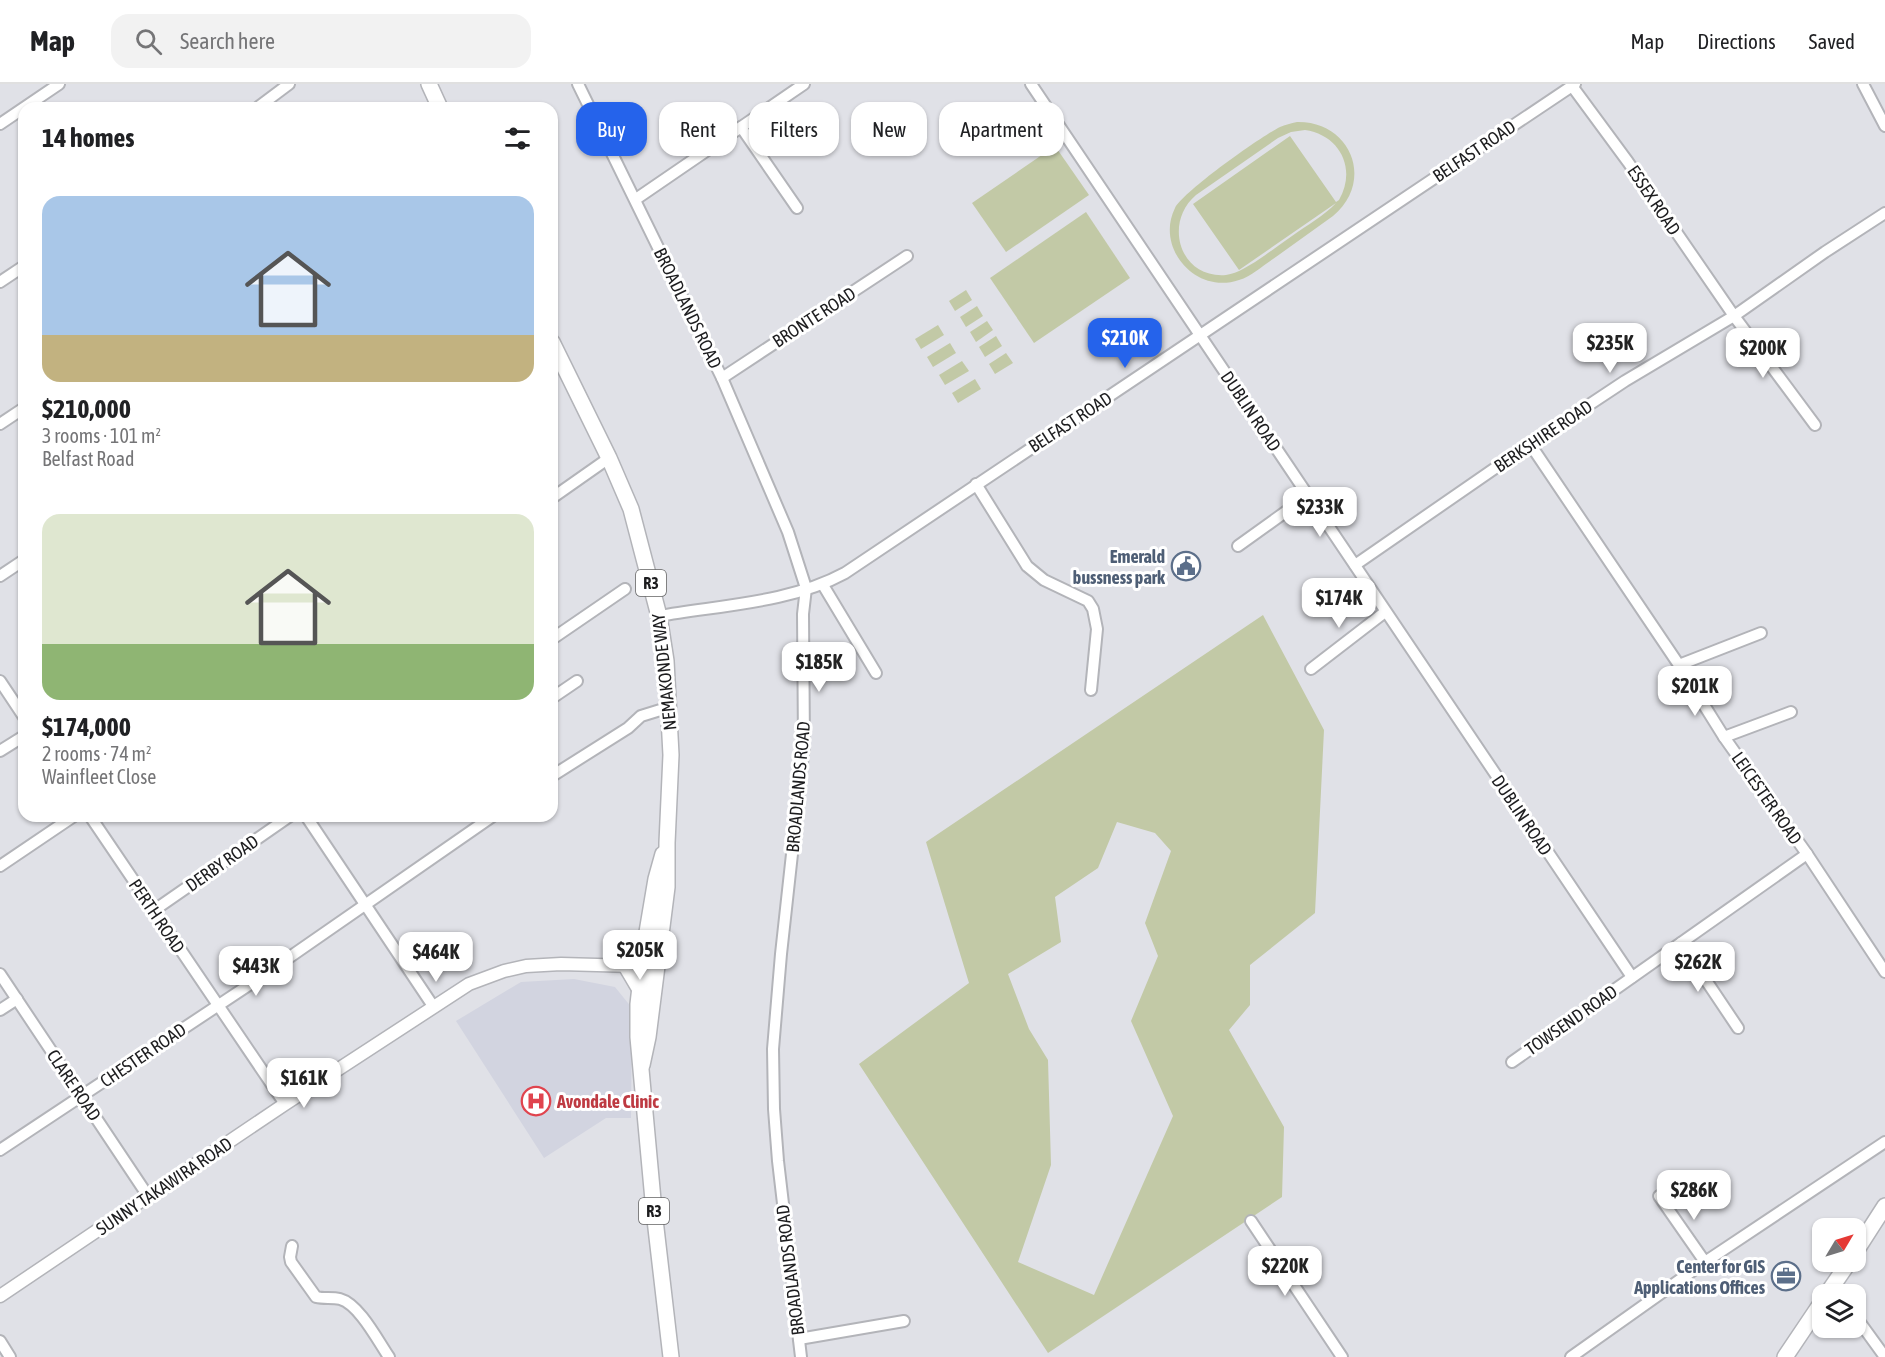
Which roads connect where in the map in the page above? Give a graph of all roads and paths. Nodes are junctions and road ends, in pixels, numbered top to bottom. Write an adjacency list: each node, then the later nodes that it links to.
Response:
1 (59, 84): 9 (street)
2 (289, 84): 10 (street)
3 (429, 84): 11 (highway)
4 (578, 84): 17 (street, BROADLANDS ROAD)
5 (804, 84): 16 (street)
6 (1031, 84): 24 (street, DUBLIN ROAD)
7 (1863, 84): 13 (street)
8 (1574, 85): 23 (street, ESSEX ROAD); 24 (street, BELFAST ROAD)
9 (32, 102)
10 (265, 102)
11 (437, 102)
12 (18, 112): 14 (street)
13 (1882, 112): 15 (street)
14 (0, 124)
15 (1885, 126)
16 (741, 127): 17 (street); 18 (street)
17 (636, 199): 26 (street, BROADLANDS ROAD)
18 (797, 208)
19 (1885, 213): 23 (street, BERKSHIRE ROAD)
20 (907, 256): 26 (street, BRONTE ROAD)
21 (18, 270): 22 (street)
22 (0, 282)
23 (1734, 316): 29 (street, ESSEX ROAD); 30 (street, BERKSHIRE ROAD)
24 (1199, 335): 32 (street, BELFAST ROAD); 34 (street, DUBLIN ROAD)
25 (558, 354): 31 (highway, NEMAKONDE WAY / R3)
26 (722, 378): 40 (street, BROADLANDS ROAD)
27 (18, 412): 28 (street)
28 (0, 424)
29 (1815, 425)
30 (1530, 444): 37 (street, BERKSHIRE ROAD); 46 (street, LEICESTER ROAD)
31 (609, 458): 33 (street); 43 (highway, NEMAKONDE WAY / R3)
32 (976, 484): 39 (street, BELFAST ROAD); 51 (street)
33 (558, 494)
34 (1309, 495): 35 (street); 37 (street, DUBLIN ROAD)
35 (1238, 546)
36 (18, 564): 38 (street)
37 (1355, 565): 42 (street, DUBLIN ROAD)
38 (0, 576)
39 (823, 585): 40 (street, BELFAST ROAD); 48 (street)
40 (806, 588): 43 (street, BELFAST ROAD); 100 (street, BROADLANDS ROAD)
41 (626, 589): 45 (street)
42 (1385, 612): 47 (street); 76 (street, DUBLIN ROAD)
43 (659, 616): 54 (highway, NEMAKONDE WAY / R3)
44 (1761, 633): 46 (street)
45 (558, 635)
46 (1679, 665): 56 (street, LEICESTER ROAD)
47 (1311, 669)
48 (876, 673)
49 (0, 681): 53 (street)
50 (577, 681): 52 (street)
51 (1091, 690)
52 (558, 694)
53 (18, 706)
54 (670, 707): 59 (street); 65 (highway, NEMAKONDE WAY / R3)
55 (1791, 712): 56 (street)
56 (1724, 737): 66 (street, LEICESTER ROAD)
57 (18, 739): 58 (street)
58 (0, 751)
59 (558, 772)
60 (65, 822): 67 (street)
61 (94, 822): 69 (street, PERTH ROAD)
62 (281, 822): 69 (street, DERBY ROAD)
63 (310, 822): 68 (street)
64 (485, 822): 68 (street, CHESTER ROAD)
65 (667, 843): 71 (highway, NEMAKONDE WAY / R3); 73 (highway, NEMAKONDE WAY / R3)
66 (1807, 854): 70 (street, TOWSEND ROAD); 74 (street, LEICESTER ROAD)
67 (0, 866)
68 (366, 904): 79 (street, CHESTER ROAD); 80 (street)
69 (153, 911): 79 (street, PERTH ROAD)
70 (1682, 943): 76 (street, TOWSEND ROAD); 82 (street)
71 (645, 944): 72 (highway); 73 (highway, NEMAKONDE WAY / R3)
72 (626, 966): 73 (main road, SUNNY TAKAWIRA ROAD); 77 (highway); 80 (main road, SUNNY TAKAWIRA ROAD)
73 (649, 967): 77 (highway, NEMAKONDE WAY / R3); 84 (highway, NEMAKONDE WAY / R3)
74 (1885, 972)
75 (0, 974): 78 (street, CLARE ROAD)
76 (1632, 977): 83 (street, TOWSEND ROAD)
77 (639, 988): 84 (highway, NEMAKONDE WAY / R3)
78 (17, 999): 81 (street); 85 (street, CLARE ROAD)
79 (217, 1005): 85 (street, CHESTER ROAD); 86 (street, PERTH ROAD)
80 (433, 1006): 86 (main road, SUNNY TAKAWIRA ROAD)
81 (0, 1010)
82 (1738, 1028)
83 (1512, 1062)
84 (642, 1065): 104 (highway, NEMAKONDE WAY / R3)
85 (82, 1095): 88 (street, CHESTER ROAD); 89 (street, CLARE ROAD)
86 (285, 1104): 89 (main road, SUNNY TAKAWIRA ROAD)
87 (1885, 1142): 95 (street)
88 (0, 1150)
89 (148, 1196): 96 (main road, SUNNY TAKAWIRA ROAD)
90 (1659, 1196): 95 (street)
91 (1885, 1206): 93 (highway)
92 (1251, 1221): 106 (street)
93 (1866, 1235)
94 (292, 1245): 103 (street)
95 (1705, 1262): 107 (street)
96 (0, 1296)
97 (1812, 1320): 108 (highway)
98 (904, 1321): 100 (street)
99 (1866, 1331): 109 (street)
100 (799, 1339): 105 (street, BROADLANDS ROAD)
101 (0, 1341): 102 (street)
102 (10, 1357)
103 (389, 1357)
104 (671, 1357)
105 (801, 1357)
106 (1342, 1357)
107 (1571, 1357)
108 (1785, 1357)
109 (1885, 1357)

